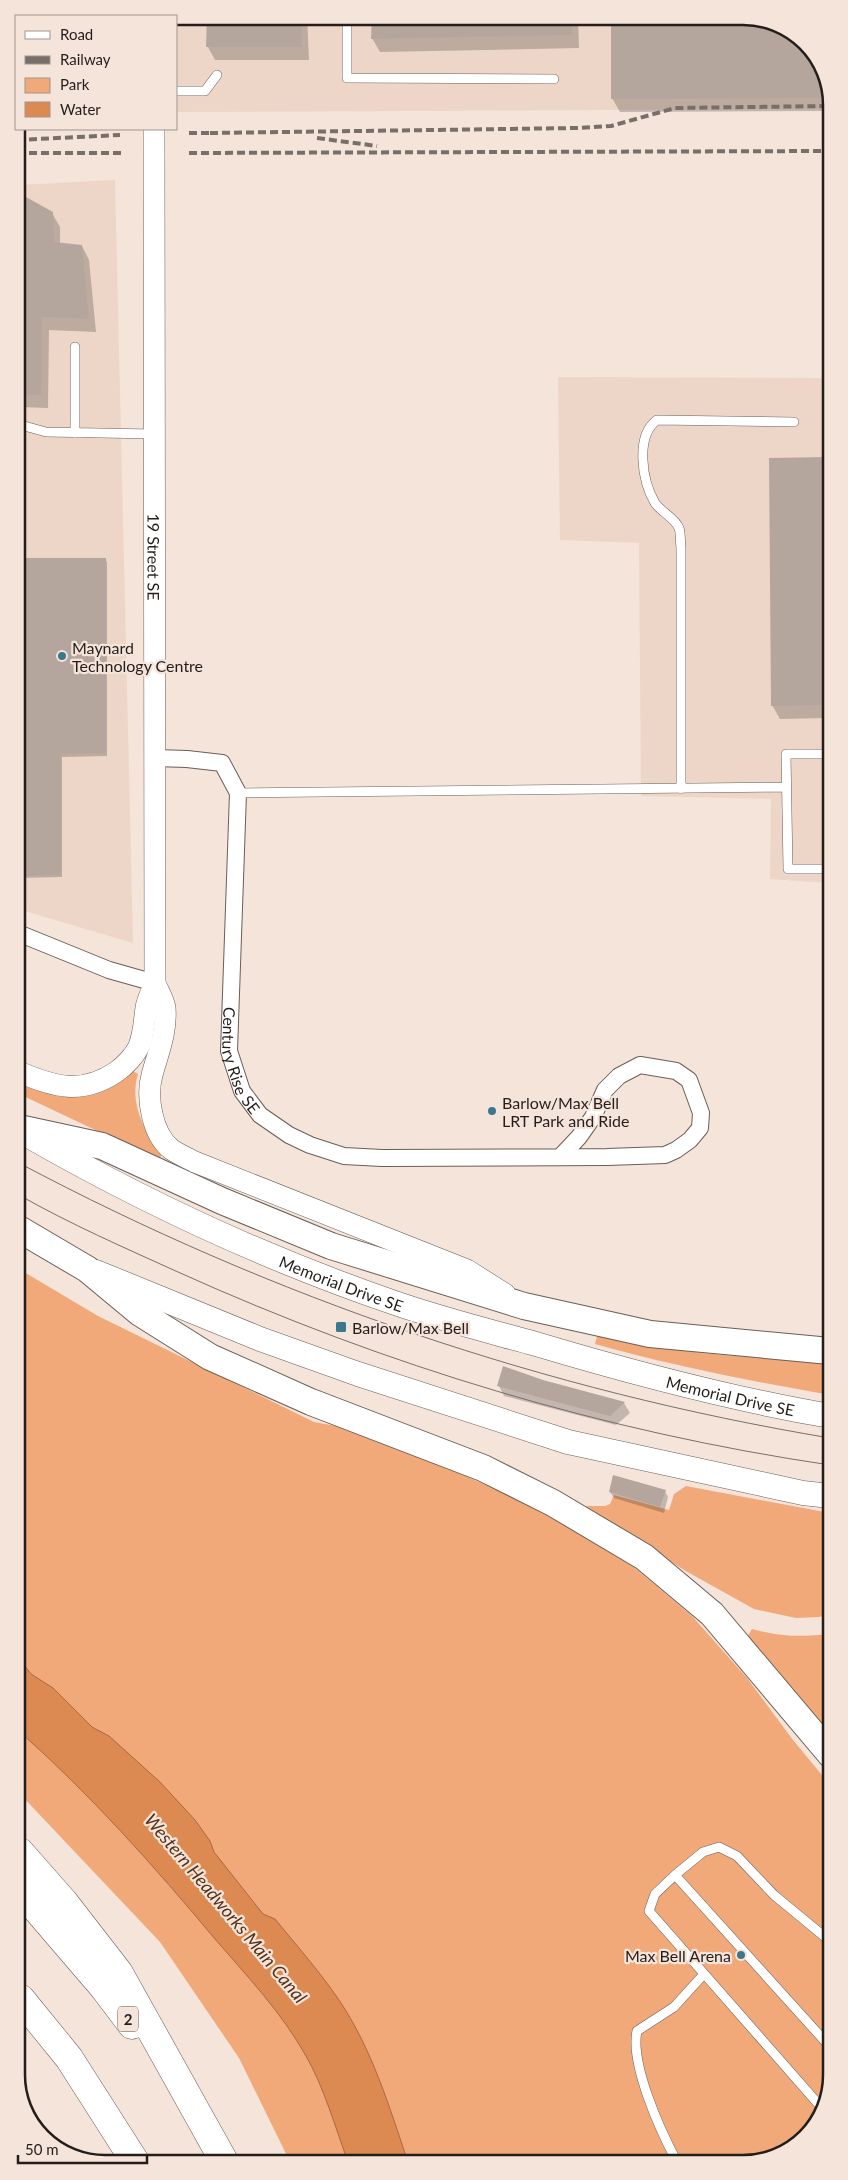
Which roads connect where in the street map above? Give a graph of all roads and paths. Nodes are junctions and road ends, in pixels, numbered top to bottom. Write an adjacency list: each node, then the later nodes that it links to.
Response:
1 (347, 25): 3 (lane)
2 (217, 75): 4 (lane)
3 (554, 79)
4 (178, 91)
5 (154, 130): 10 (street, 19 Street SE)
6 (75, 347): 9 (lane)
7 (794, 422): 14 (lane)
8 (25, 426): 9 (lane)
9 (75, 433): 10 (lane)
10 (155, 434): 12 (street, 19 Street SE)
11 (823, 754): 13 (lane)
12 (155, 758): 15 (street, Century Rise SE); 18 (street, 19 Street SE)
13 (786, 787): 14 (lane); 16 (lane)
14 (681, 788): 15 (lane)
15 (238, 793): 22 (street, Century Rise SE)
16 (823, 869)
17 (25, 935): 18 (street)
18 (155, 983): 19 (street); 25 (street)
19 (25, 1075)
20 (25, 1131): 25 (main road)
21 (25, 1133): 27 (main road, Memorial Drive SE)
22 (560, 1156): 22 (street, Century Rise SE)
23 (25, 1232): 24 (main road)
24 (88, 1269): 28 (main road); 29 (main road)
25 (524, 1306): 26 (main road)
26 (823, 1350)
27 (823, 1415)
28 (823, 1495)
29 (823, 1746)
30 (25, 1858): 40 (highway)
31 (675, 1875): 33 (lane); 34 (lane); 36 (lane)
32 (25, 1895): 39 (highway, 2)
33 (823, 1935)
34 (704, 1974): 37 (lane); 41 (lane)
35 (25, 2004): 38 (highway)
36 (823, 2039)
37 (818, 2103)
38 (131, 2155)
39 (211, 2155)
40 (221, 2155)
41 (673, 2155)

